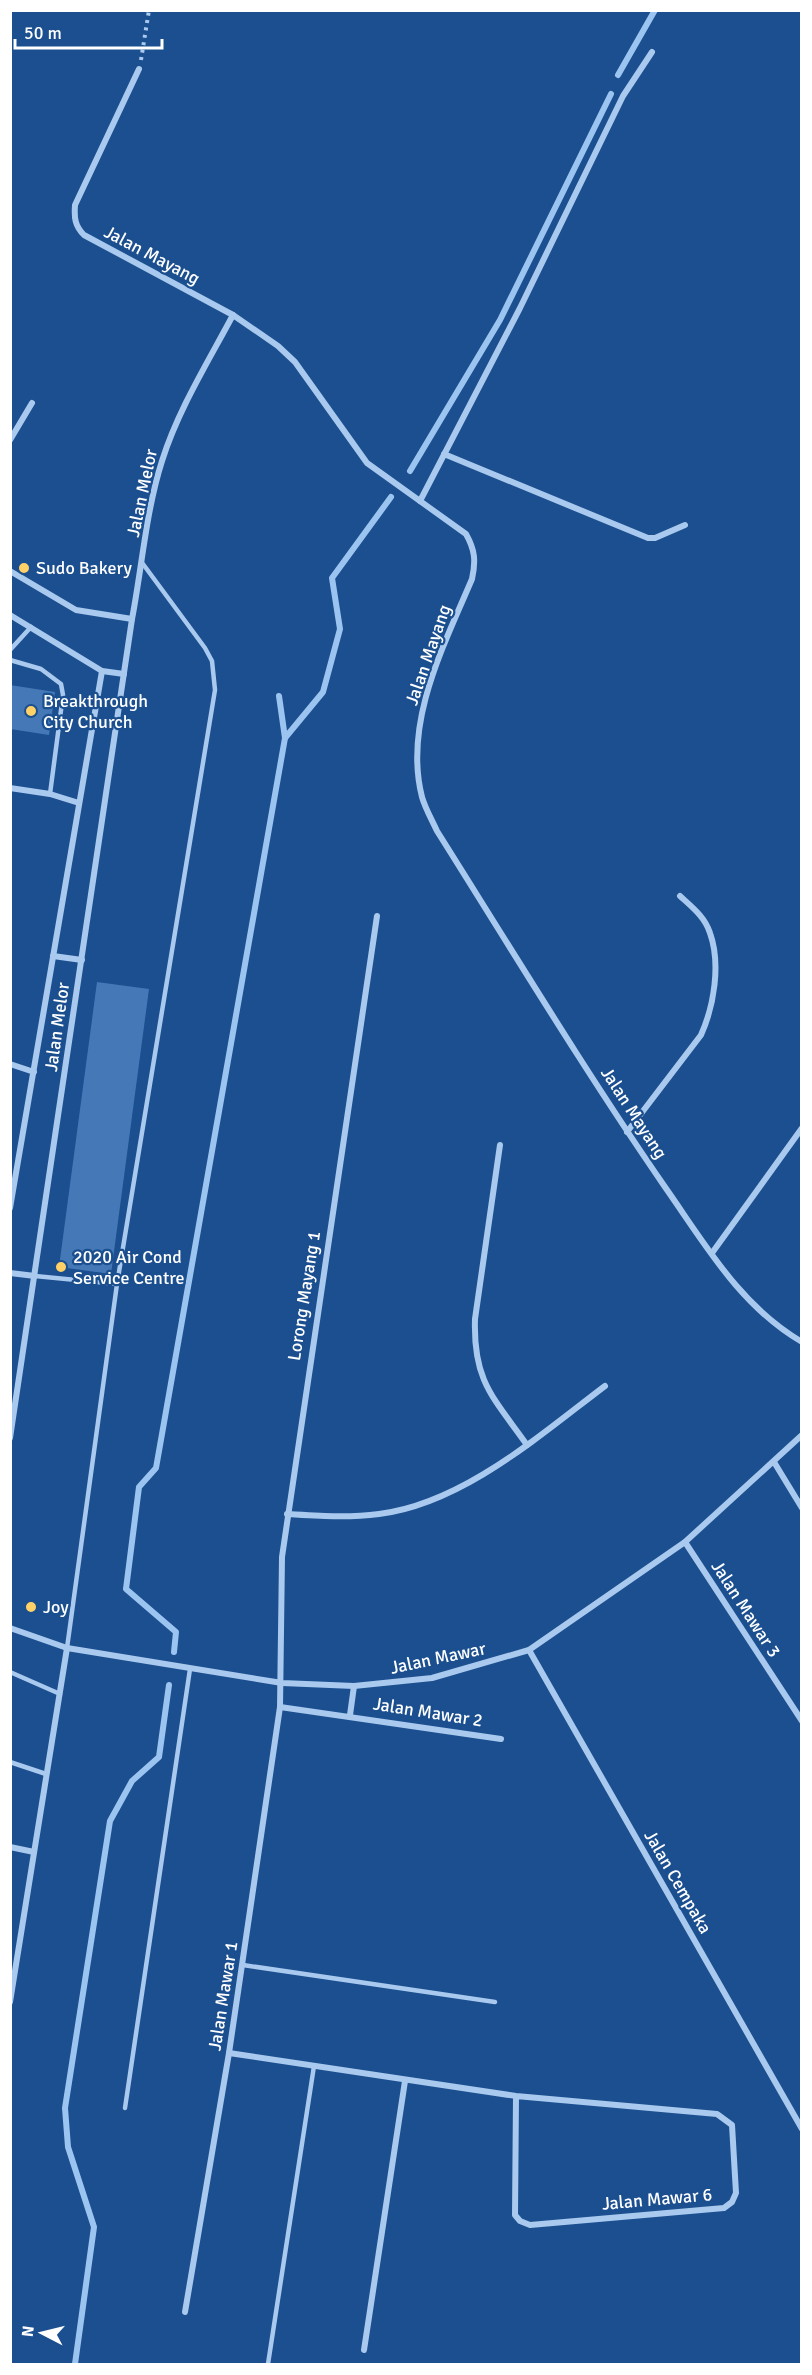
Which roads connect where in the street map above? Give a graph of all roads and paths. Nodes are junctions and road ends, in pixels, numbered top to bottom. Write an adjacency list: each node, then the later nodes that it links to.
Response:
1 (149, 10): 3 (path)
2 (652, 52): 7 (street)
3 (139, 69): 4 (street, Jalan Mayang)
4 (232, 315): 8 (street, Jalan Mayang); 10 (street, Jalan Melor)
5 (32, 403): 6 (street)
6 (10, 440)
7 (444, 454): 8 (street); 9 (street)
8 (420, 501): 29 (street, Jalan Mayang)
9 (685, 525)
10 (143, 564): 13 (street, Jalan Melor); 35 (lane)
11 (10, 572): 13 (street)
12 (10, 615): 14 (street)
13 (132, 619): 18 (street, Jalan Melor)
14 (31, 627): 15 (lane); 17 (street)
15 (10, 650)
16 (10, 660): 20 (lane)
17 (102, 671): 18 (street); 21 (street, Jalan Melor)
18 (124, 674): 25 (street, Jalan Melor)
19 (10, 788): 20 (street)
20 (50, 794): 21 (street)
21 (79, 803): 24 (street, Jalan Melor)
22 (680, 896): 29 (street)
23 (377, 916): 43 (street, Lorong Mayang 1)
24 (53, 956): 25 (street); 27 (street, Jalan Melor)
25 (82, 960): 34 (street, Jalan Melor)
26 (10, 1064): 27 (street)
27 (34, 1072): 31 (street, Jalan Melor)
28 (801, 1128): 32 (street)
29 (627, 1132): 32 (street, Jalan Mayang)
30 (500, 1145): 40 (street)
31 (10, 1208)
32 (712, 1253): 36 (street, Jalan Mayang)
33 (10, 1273): 34 (street)
34 (35, 1276): 35 (lane); 39 (street, Jalan Melor)
35 (117, 1284): 46 (lane)
36 (801, 1342)
37 (605, 1386): 40 (street)
38 (801, 1435): 41 (street, Jalan Mawar)
39 (10, 1438)
40 (527, 1445): 43 (street)
41 (774, 1462): 42 (street); 44 (street, Jalan Mawar)
42 (801, 1508)
43 (287, 1514): 50 (street, Lorong Mayang 1)
44 (685, 1542): 47 (street, Jalan Mawar); 55 (street, Jalan Mawar 3)
45 (10, 1628): 46 (street, Jalan Mawar)
46 (67, 1648): 48 (street, Jalan Mawar); 52 (street)
47 (529, 1650): 51 (street, Jalan Mawar); 69 (street, Jalan Cempaka)
48 (190, 1669): 50 (street, Jalan Mawar); 68 (lane)
49 (10, 1672): 52 (lane)
50 (282, 1683): 51 (street, Jalan Mawar); 53 (street, Jalan Mawar 1)
51 (354, 1686): 54 (street, Jalan Mawar 2)
52 (60, 1694): 58 (street)
53 (280, 1707): 54 (street, Jalan Mawar 2); 61 (street, Jalan Mawar 1)
54 (350, 1715): 56 (street, Jalan Mawar 2)
55 (801, 1721)
56 (501, 1739)
57 (10, 1762): 58 (lane)
58 (46, 1774): 60 (street)
59 (10, 1847): 60 (street)
60 (34, 1852): 62 (street)
61 (243, 1965): 63 (lane); 64 (street, Jalan Mawar 1)
62 (10, 2002)
63 (495, 2002)
64 (229, 2053): 65 (street, Jalan Mawar 6); 70 (street, Jalan Mawar 1)
65 (314, 2066): 66 (street, Jalan Mawar 6); 72 (lane)
66 (405, 2080): 67 (street, Jalan Mawar 6); 71 (street)
67 (516, 2096): 67 (street, Jalan Mawar 6)
68 (125, 2108)
69 (801, 2129)
70 (185, 2312)
71 (364, 2350)
72 (268, 2364)

